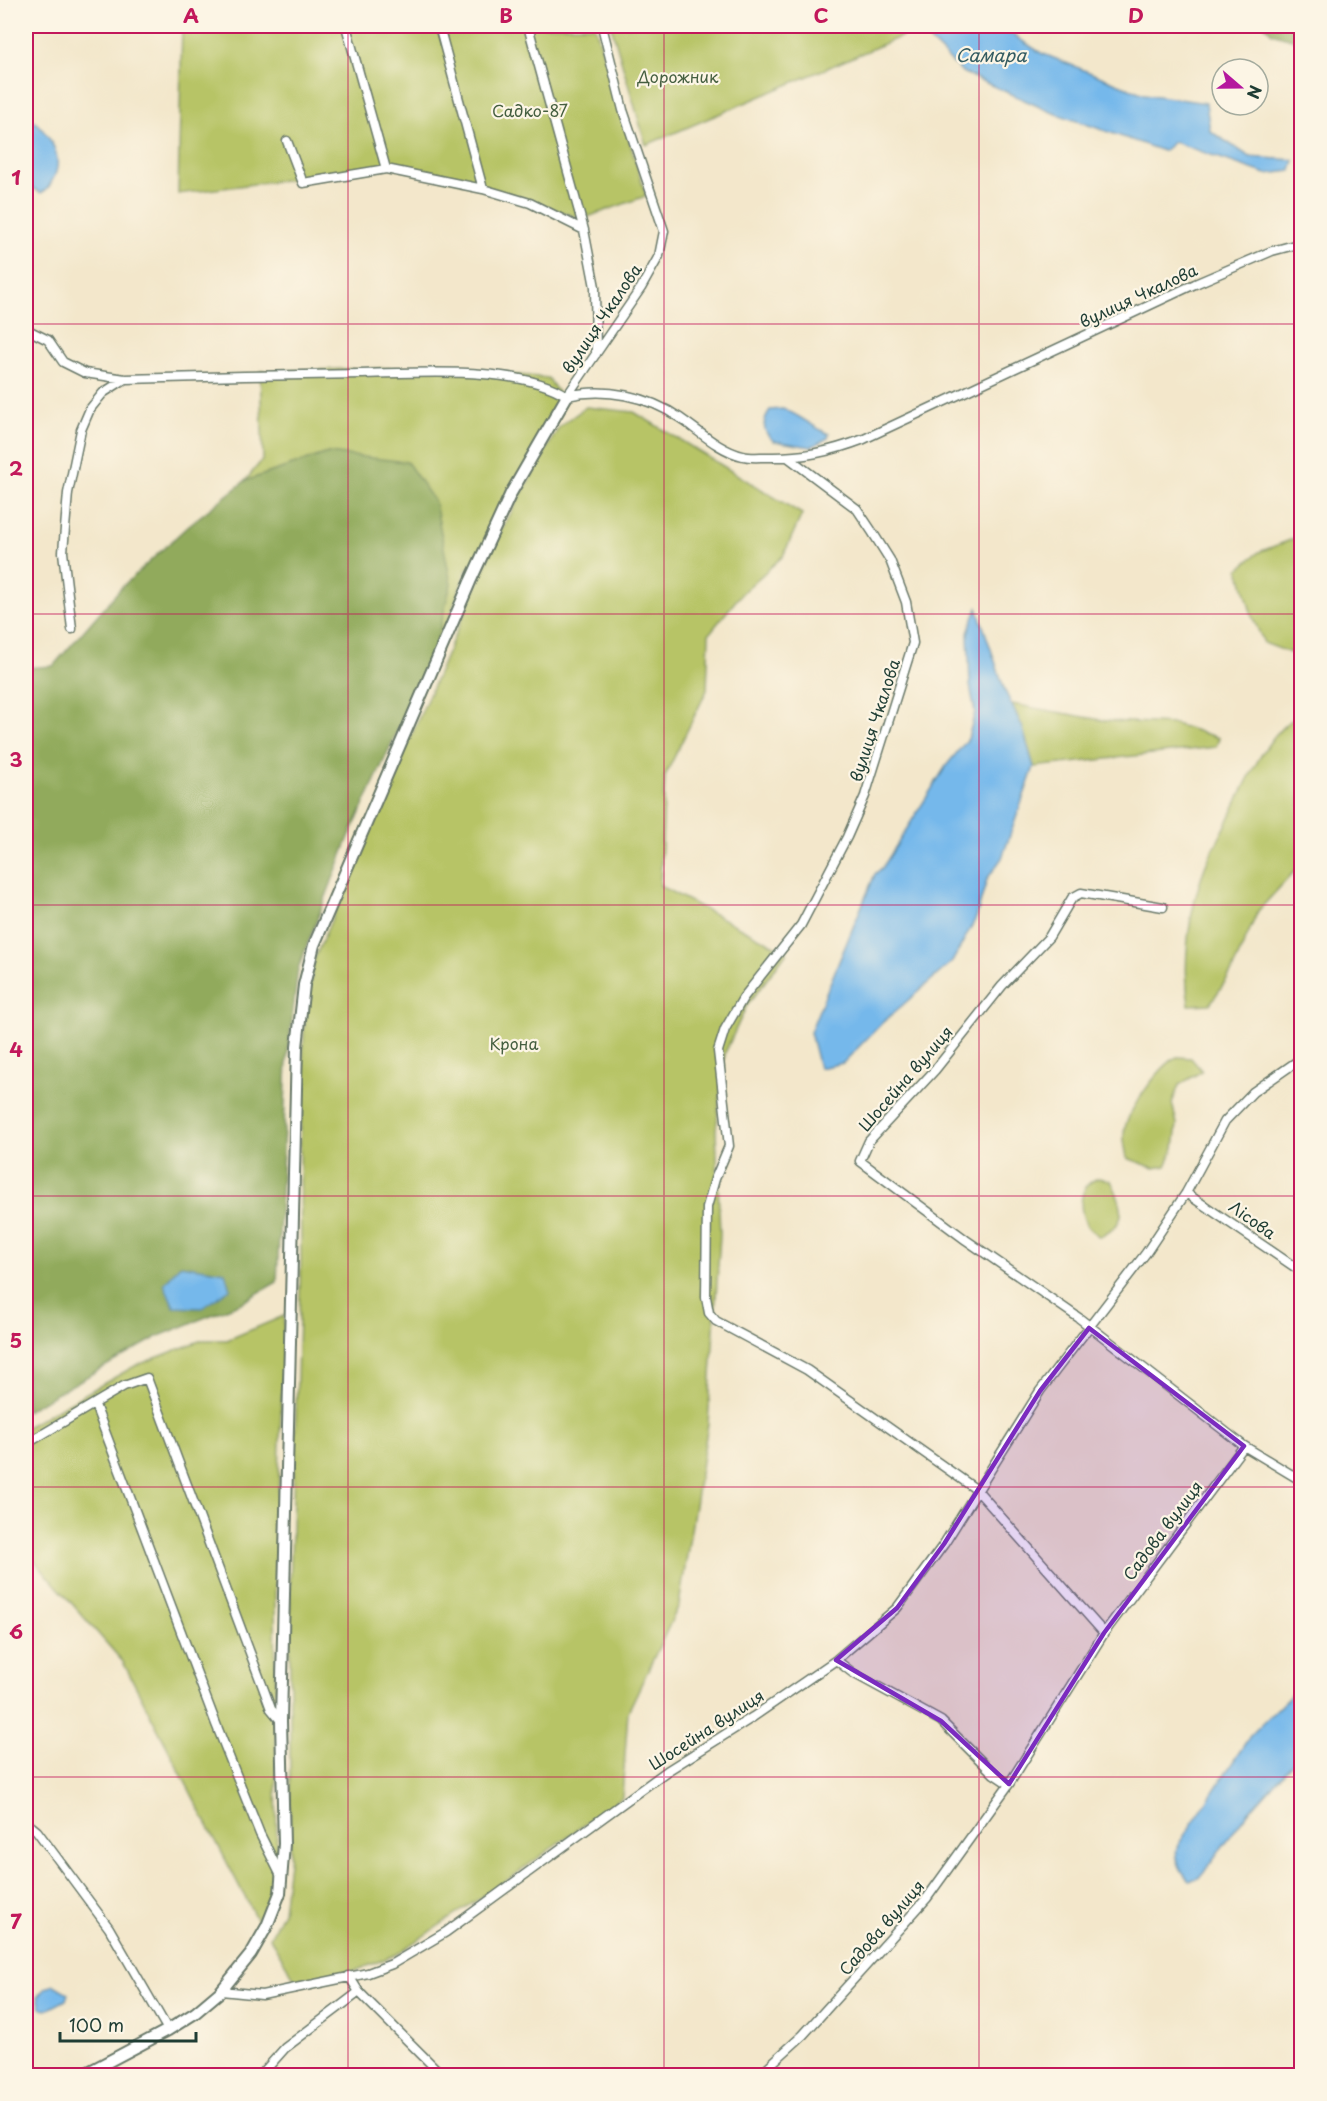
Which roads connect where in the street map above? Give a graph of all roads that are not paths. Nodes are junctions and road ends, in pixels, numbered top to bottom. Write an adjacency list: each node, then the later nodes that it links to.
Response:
1 (177, 26): 2 (street)
2 (203, 26)
3 (346, 26): 8 (street)
4 (439, 26): 9 (street)
5 (528, 26): 10 (street)
6 (602, 26): 13 (street, вулиця Чкалова)
7 (287, 141): 8 (street)
8 (386, 169): 9 (street)
9 (483, 189): 10 (street)
10 (584, 230): 13 (street)
11 (1302, 243): 16 (street, вулиця Чкалова)
12 (26, 329): 14 (street)
13 (596, 354): 15 (street, вулиця Чкалова)
14 (124, 379): 15 (street); 17 (street)
15 (567, 396): 16 (street, вулиця Чкалова); 30 (street)
16 (789, 458): 27 (street, вулиця Чкалова)
17 (72, 629)
18 (1163, 907): 22 (street, Шосейна вулиця)
19 (1302, 1058): 20 (street, Шосейна вулиця)
20 (1186, 1192): 21 (street, Лісова); 22 (street, Шосейна вулиця)
21 (1302, 1272)
22 (1089, 1328): 25 (street, Шосейна вулиця); 27 (street, Шосейна вулиця)
23 (95, 1405): 24 (street); 30 (street); 33 (street)
24 (26, 1444)
25 (1244, 1446): 26 (street, Шосейна вулиця); 28 (street, Садова вулиця)
26 (1302, 1481)
27 (977, 1490): 28 (street); 29 (street, Шосейна вулиця)
28 (1104, 1633): 31 (street, Садова вулиця)
29 (836, 1660): 31 (street); 34 (street, Шосейна вулиця)
30 (281, 1721): 33 (street)
31 (1009, 1784): 41 (street, Садова вулиця)
32 (26, 1822): 37 (street)
33 (281, 1876): 35 (street)
34 (349, 1977): 35 (street, Шосейна вулиця); 36 (street)
35 (221, 1991): 37 (street)
36 (359, 1992): 39 (street); 40 (street)
37 (168, 2030): 38 (street)
38 (81, 2076)
39 (260, 2076)
40 (443, 2076)
41 (758, 2076)

